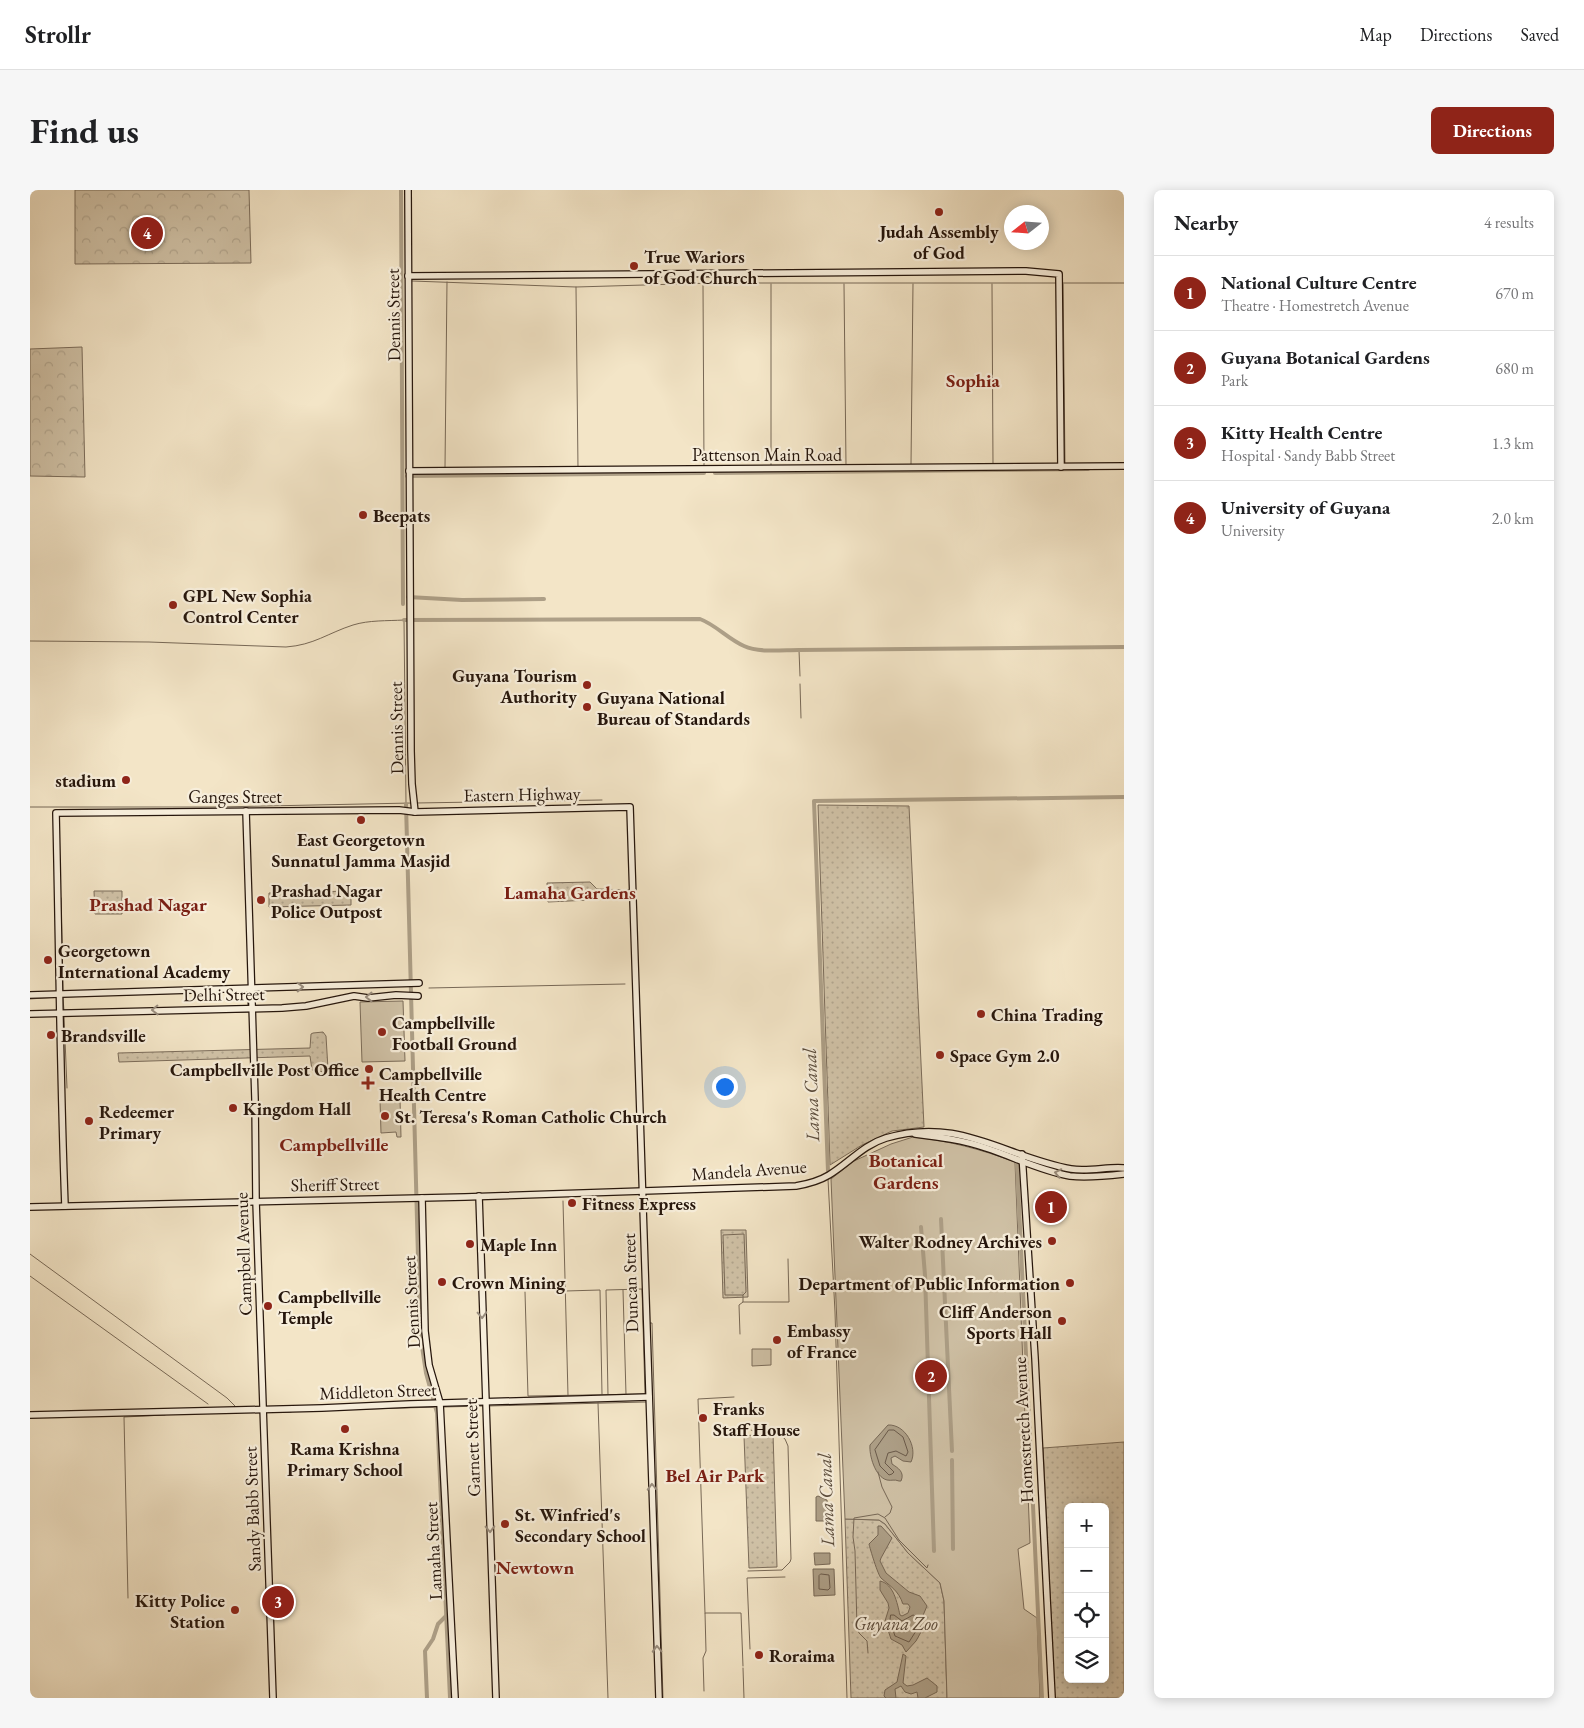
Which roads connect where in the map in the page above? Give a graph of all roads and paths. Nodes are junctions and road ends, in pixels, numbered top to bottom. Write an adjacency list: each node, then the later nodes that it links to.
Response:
1 (408, 190): 2 (street, Dennis Street)
2 (408, 276): 4 (street); 5 (street, Dennis Street)
3 (1124, 466): 4 (street, Pattenson Main Road)
4 (1061, 467): 5 (street, Pattenson Main Road)
5 (409, 472): 7 (street, Dennis Street)
6 (630, 807): 7 (street, Eastern Highway); 22 (street, Duncan Street)
7 (414, 808): 8 (street, Ganges Street)
8 (246, 811): 10 (street, Campbell Avenue); 12 (street, Ganges Street)
9 (419, 983): 10 (street, Delhi Street, one-way to 9)
10 (252, 990): 12 (street, Delhi Street); 14 (street, Campbell Avenue)
11 (30, 995): 12 (street, Delhi Street)
12 (61, 996): 16 (street)
13 (418, 996): 14 (street, Delhi Street, one-way to 14)
14 (252, 1009): 16 (street, Delhi Street, one-way to 16); 25 (street, Campbell Avenue)
15 (30, 1014): 16 (street, Delhi Street)
16 (61, 1014): 27 (street)
17 (905, 1133): 18 (street, Mandela Avenue); 19 (street, Mandela Avenue); 22 (street, Mandela Avenue)
18 (1022, 1154): 19 (street, Homestretch Avenue); 20 (street, Mandela Avenue)
19 (1022, 1161): 21 (street, Mandela Avenue, one-way to 19); 37 (street, Homestretch Avenue)
20 (1124, 1168)
21 (1124, 1174)
22 (644, 1191): 23 (street, Sheriff Street); 28 (street, Duncan Street)
23 (479, 1196): 24 (street, Sheriff Street); 29 (street, Garnett Street, one-way to 29)
24 (422, 1198): 25 (street, Sheriff Street); 30 (street, Dennis Street)
25 (256, 1201): 27 (street, Sheriff Street); 31 (street, Campbell Avenue)
26 (30, 1206): 27 (street, Sheriff Street)
27 (66, 1206)
28 (649, 1397): 29 (street, Middleton Street); 36 (street, Duncan Street, one-way to 28)
29 (486, 1402): 30 (street, Middleton Street); 35 (street, Garnett Street, one-way to 35)
30 (438, 1405): 31 (street, Middleton Street); 34 (street, Lamaha Street)
31 (263, 1409): 32 (street, Middleton Street); 33 (street, Sandy Babb Street)
32 (30, 1415)
33 (273, 1698)
34 (455, 1698)
35 (496, 1698)
36 (659, 1698)
37 (1052, 1698)

